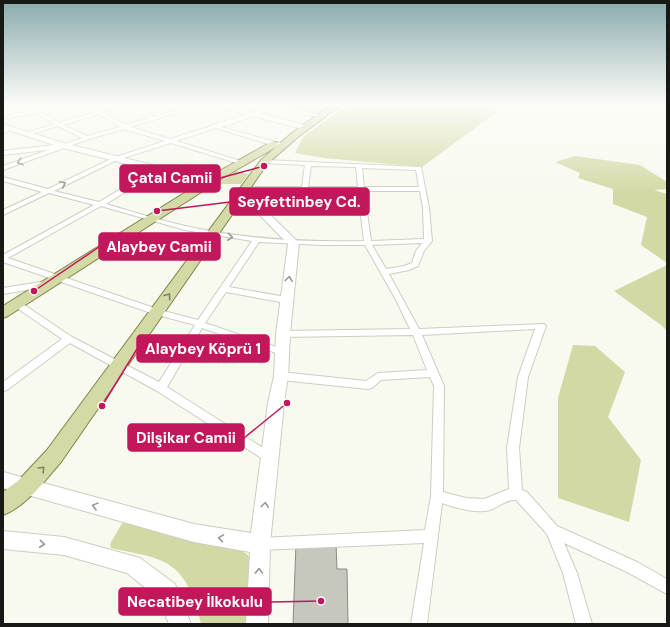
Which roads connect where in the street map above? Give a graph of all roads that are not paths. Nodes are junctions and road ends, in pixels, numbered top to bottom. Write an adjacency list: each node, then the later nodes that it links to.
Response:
1 (29, 134): 11 (street)
2 (80, 134): 8 (street)
3 (100, 134): 8 (street)
4 (147, 134): 9 (street)
5 (189, 134): 9 (street)
6 (244, 134): 10 (street)
7 (293, 134): 10 (main road)
8 (87, 138): 11 (street)
9 (168, 141): 13 (street); 14 (street)
10 (279, 144): 14 (main road); 15 (main road)
11 (64, 146): 12 (street); 13 (street); 18 (street, one-way to 18)
12 (3, 153)
13 (115, 159): 19 (street); 25 (street, one-way to 13)
14 (245, 161): 15 (main road); 21 (main road)
15 (264, 162): 16 (street); 26 (main road)
16 (308, 163): 17 (street); 22 (street)
17 (360, 165): 23 (street); 24 (street)
18 (3, 168)
19 (158, 169): 21 (street); 27 (street)
20 (3, 179): 25 (street)
21 (211, 182): 29 (main road)
22 (305, 189): 23 (street); 26 (street)
23 (361, 189): 24 (street); 34 (street)
24 (422, 189): 32 (street)
25 (48, 191): 27 (street); 28 (street)
26 (243, 191): 30 (main road); 33 (street)
27 (100, 204): 29 (street); 35 (street)
28 (4, 212)
29 (150, 220): 30 (street); 37 (main road)
30 (212, 234): 31 (street, one-way to 31); 42 (main road, one-way to 30)
31 (257, 240): 33 (street); 38 (street)
32 (428, 241): 34 (street); 36 (street)
33 (294, 243): 34 (street); 40 (street, one-way to 33)
34 (368, 244): 36 (street)
35 (3, 258): 37 (street)
36 (384, 272): 45 (street)
37 (54, 281): 39 (street); 41 (main road); 42 (street)
38 (224, 289): 40 (street); 44 (street)
39 (3, 291)
40 (286, 300): 46 (street)
41 (17, 304): 43 (main road); 47 (street)
42 (156, 312): 44 (street); 49 (main road)
43 (3, 313)
44 (200, 324): 48 (street); 53 (street)
45 (416, 332): 46 (street); 50 (street); 57 (street)
46 (283, 334): 48 (street)
47 (69, 339): 49 (street); 52 (street)
48 (282, 352): 51 (street)
49 (119, 366): 53 (street); 56 (main road, one-way to 49)
50 (432, 373): 51 (street); 58 (street)
51 (281, 376): 54 (street)
52 (3, 387)
53 (160, 388): 54 (street)
54 (270, 458): 63 (street, one-way to 54)
55 (3, 480): 56 (street)
56 (25, 487): 59 (main road); 63 (street, one-way to 56)
57 (516, 493): 58 (street); 60 (street)
58 (437, 496): 61 (street)
59 (3, 505)
60 (552, 530): 64 (street); 68 (street)
61 (432, 536): 63 (street); 67 (street)
62 (3, 540): 65 (street, one-way to 65)
63 (260, 544): 66 (street, one-way to 63)
64 (667, 587)
65 (180, 624)
66 (257, 624)
67 (419, 624)
68 (584, 624)

